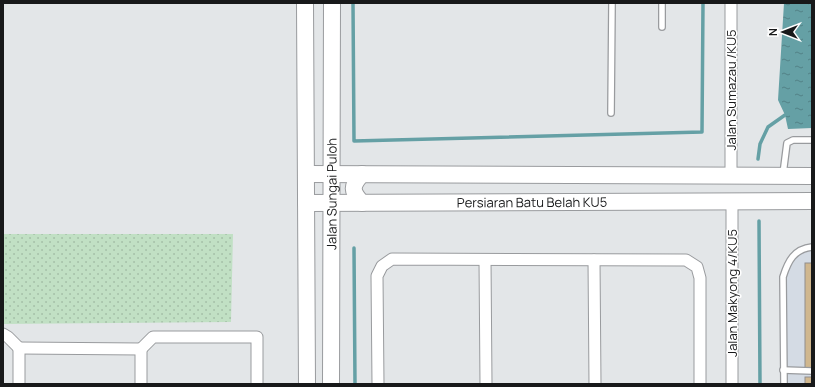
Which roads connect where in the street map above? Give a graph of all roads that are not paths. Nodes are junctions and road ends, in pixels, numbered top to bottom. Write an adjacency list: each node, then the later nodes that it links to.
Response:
1 (305, 3): 10 (street)
2 (332, 3): 9 (street, Jalan Sungai Puloh)
3 (612, 3): 7 (lane)
4 (662, 3): 6 (lane)
5 (730, 3): 13 (street, Jalan Sumazau /KU5)
6 (662, 27)
7 (611, 113)
8 (812, 140): 14 (lane)
9 (332, 148): 11 (street, Jalan Sungai Puloh); 12 (street)
10 (306, 174): 11 (street, Persiaran Batu Belah KU5); 19 (street)
11 (332, 174): 12 (street, Persiaran Batu Belah KU5); 17 (street, Jalan Sungai Puloh)
12 (360, 174): 13 (street, Persiaran Batu Belah KU5); 20 (street)
13 (731, 176): 14 (street, Persiaran Batu Belah KU5)
14 (783, 176): 15 (street, Persiaran Batu Belah KU5)
15 (812, 176)
16 (812, 201): 18 (street, Persiaran Batu Belah KU5)
17 (332, 202): 19 (street, Persiaran Batu Belah KU5); 20 (street, Persiaran Batu Belah KU5); 21 (street, Jalan Sungai Puloh)
18 (732, 202): 20 (street, Persiaran Batu Belah KU5); 39 (street, Jalan Makyong 4/KU5)
19 (306, 203): 33 (street)
20 (360, 203): 21 (street)
21 (333, 229): 34 (street, Jalan Sungai Puloh)
22 (812, 247): 28 (lane)
23 (485, 260): 24 (street); 35 (street); 36 (street)
24 (594, 260): 37 (street); 38 (street)
25 (3, 334): 26 (street)
26 (19, 348): 27 (street); 30 (street)
27 (141, 349): 31 (street); 32 (street)
28 (783, 370): 29 (lane); 40 (lane)
29 (812, 371)
30 (19, 384)
31 (141, 384)
32 (257, 384)
33 (307, 384)
34 (331, 384)
35 (378, 384)
36 (486, 384)
37 (595, 384)
38 (700, 384)
39 (732, 384)
40 (784, 384)

